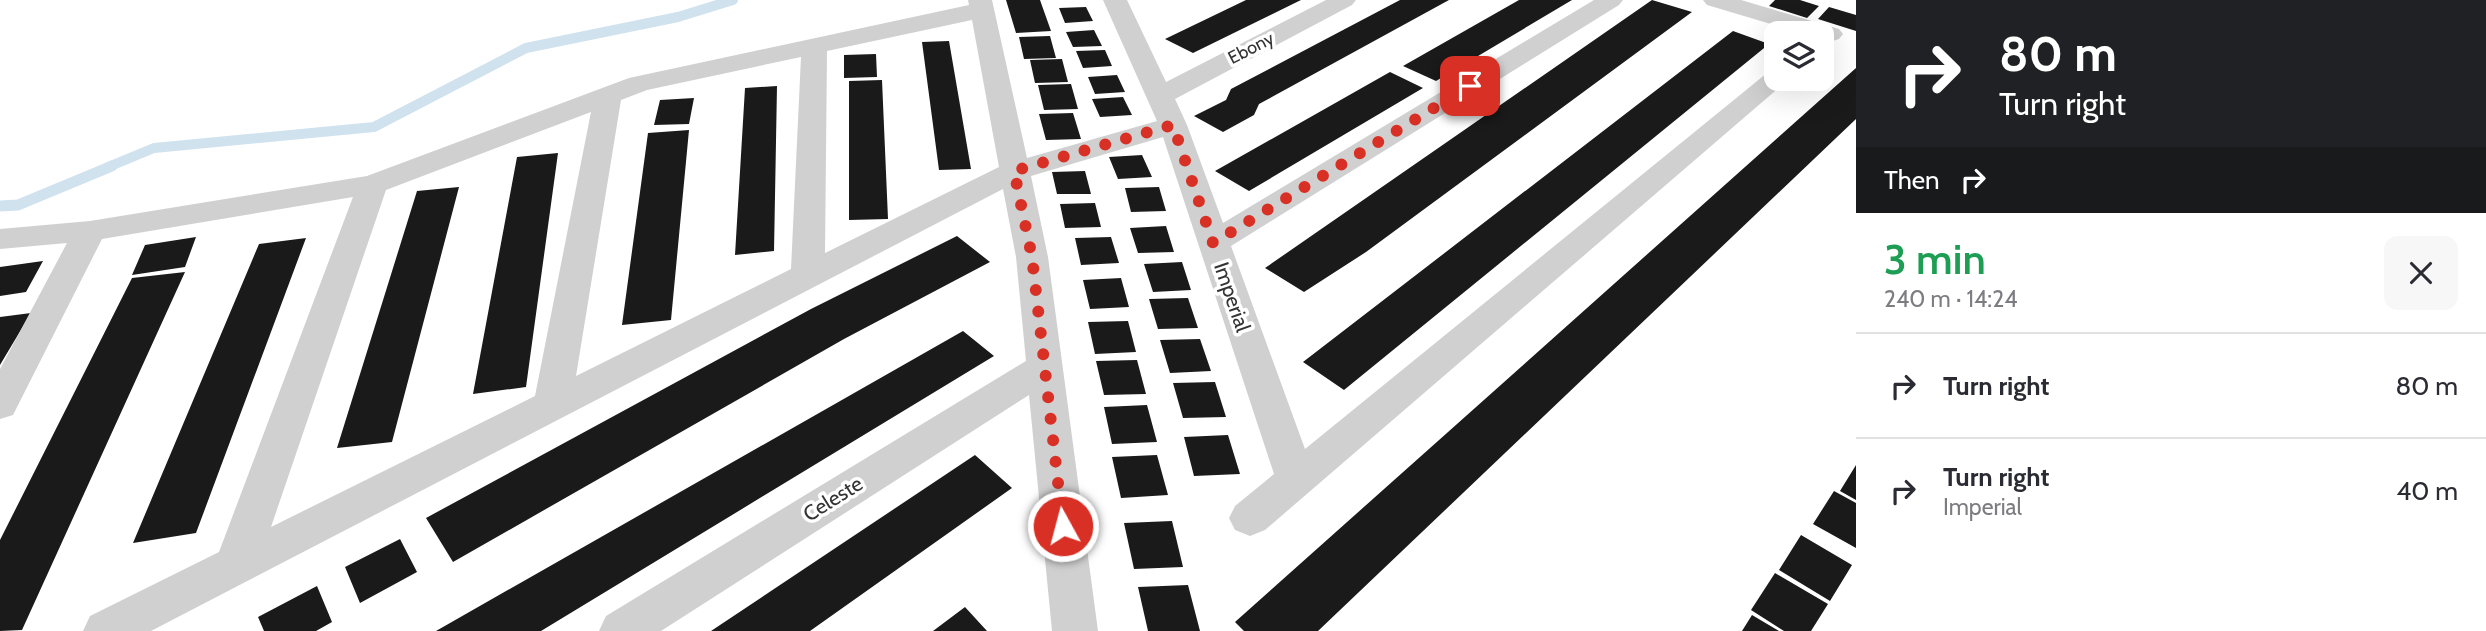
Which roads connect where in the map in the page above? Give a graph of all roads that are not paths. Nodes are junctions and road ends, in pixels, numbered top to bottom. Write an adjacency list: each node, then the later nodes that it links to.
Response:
1 (1115, 0): 10 (street, Imperial)
2 (1344, 0): 10 (street, Ebony)
3 (1611, 0): 15 (street)
4 (1715, 0): 6 (street)
5 (981, 5): 7 (street); 11 (street)
6 (1786, 21)
7 (814, 47): 9 (street); 16 (street)
8 (1764, 89): 20 (street)
9 (608, 95): 12 (street); 18 (street)
10 (1166, 110): 11 (street, Ebony); 15 (street, Imperial)
11 (1014, 171): 16 (street, Ebony); 17 (street)
12 (373, 184): 13 (street); 22 (street)
13 (90, 231): 14 (street); 19 (street)
14 (0, 239)
15 (1213, 243): 20 (street, Imperial)
16 (808, 273): 18 (street, Ebony)
17 (1045, 367): 24 (street, Celeste); 25 (street)
18 (553, 402): 22 (street, Ebony)
19 (0, 405)
20 (1296, 480): 21 (street)
21 (1250, 518)
22 (236, 565): 23 (street, Ebony)
23 (106, 631)
24 (622, 631)
25 (1075, 631)

